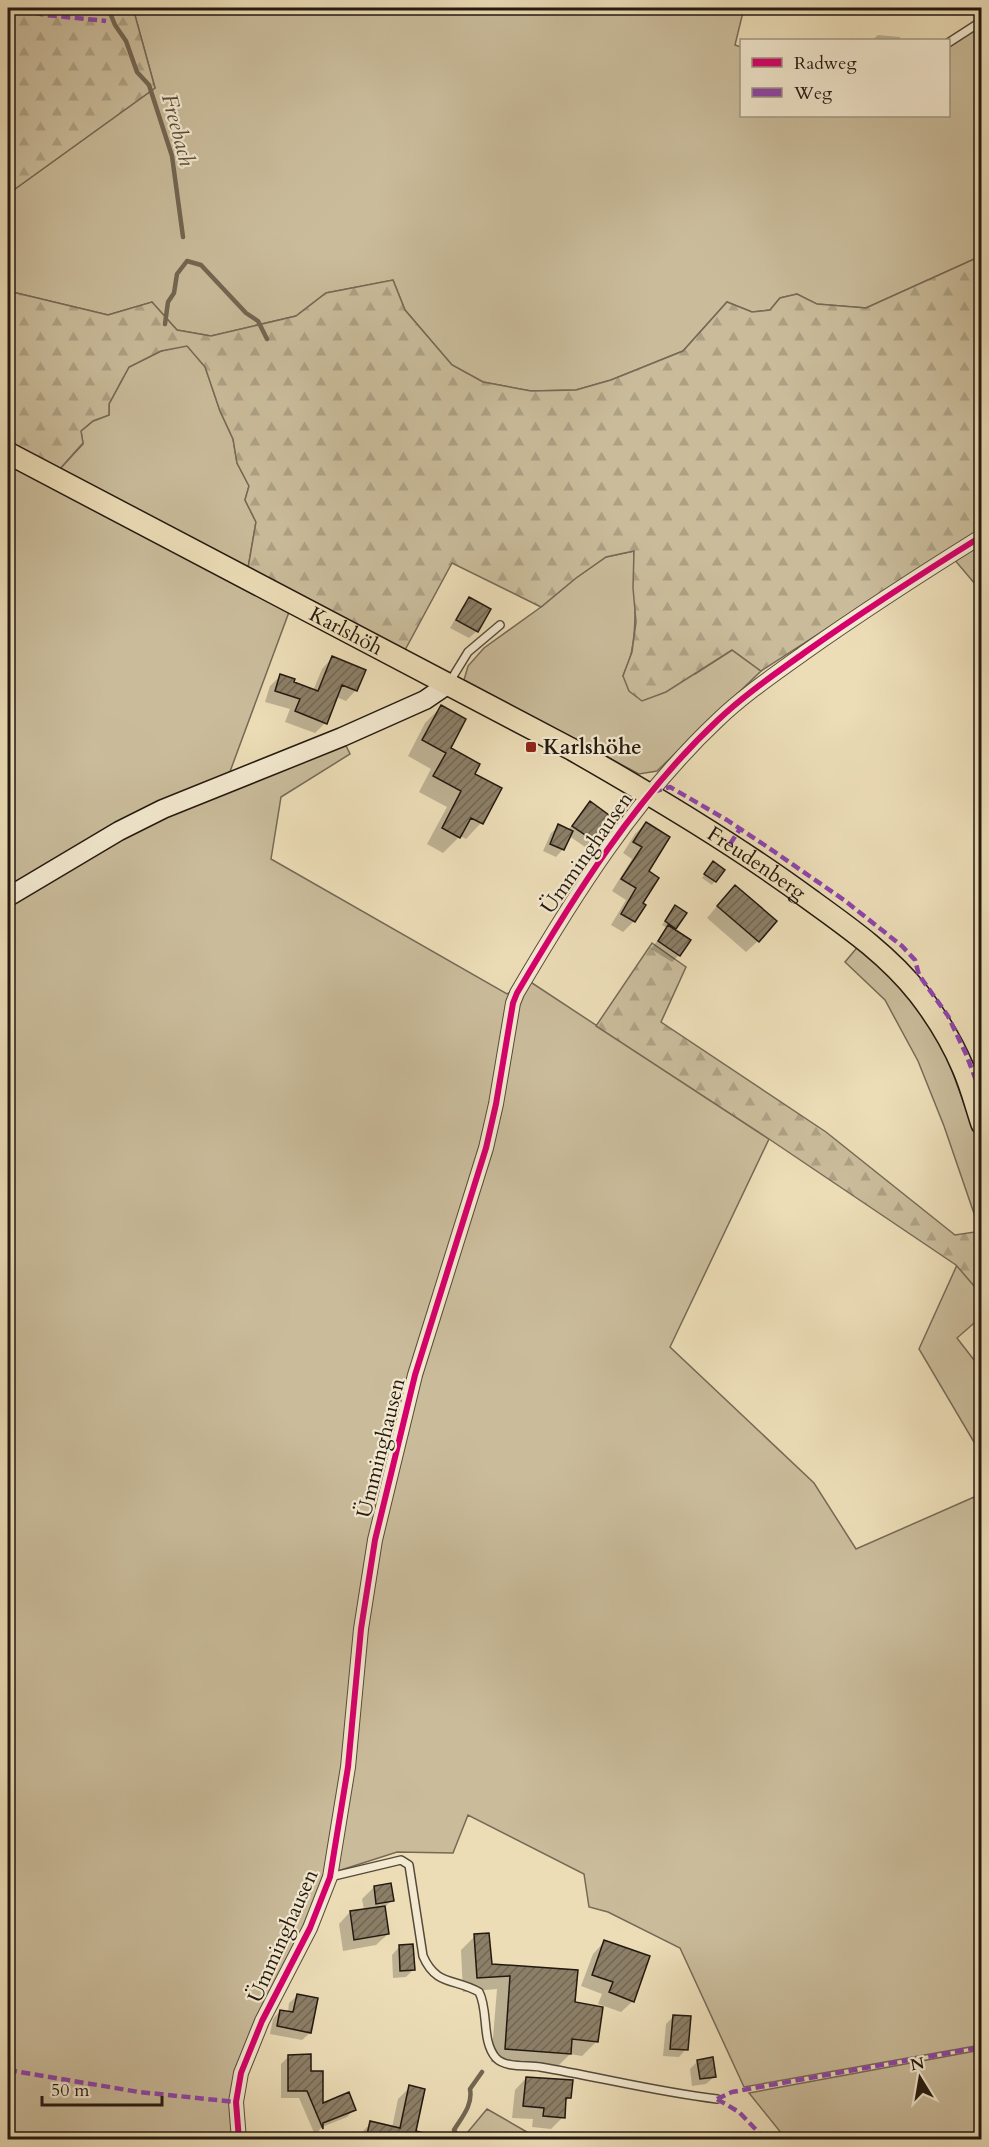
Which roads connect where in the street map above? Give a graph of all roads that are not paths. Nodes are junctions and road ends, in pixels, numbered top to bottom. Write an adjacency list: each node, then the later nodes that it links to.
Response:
1 (981, 21): 2 (lane)
2 (950, 42)
3 (8, 453): 6 (main road, Karlshöh)
4 (981, 536): 7 (street, Ümminghausen)
5 (500, 625): 6 (lane)
6 (447, 685): 7 (main road, Freudenberg); 8 (main road)
7 (649, 793): 9 (main road, Freudenberg); 10 (street, Ümminghausen)
8 (8, 897)
9 (981, 1124)
10 (330, 1877): 11 (lane); 12 (street, Ümminghausen)
11 (717, 2099)
12 (239, 2139)

